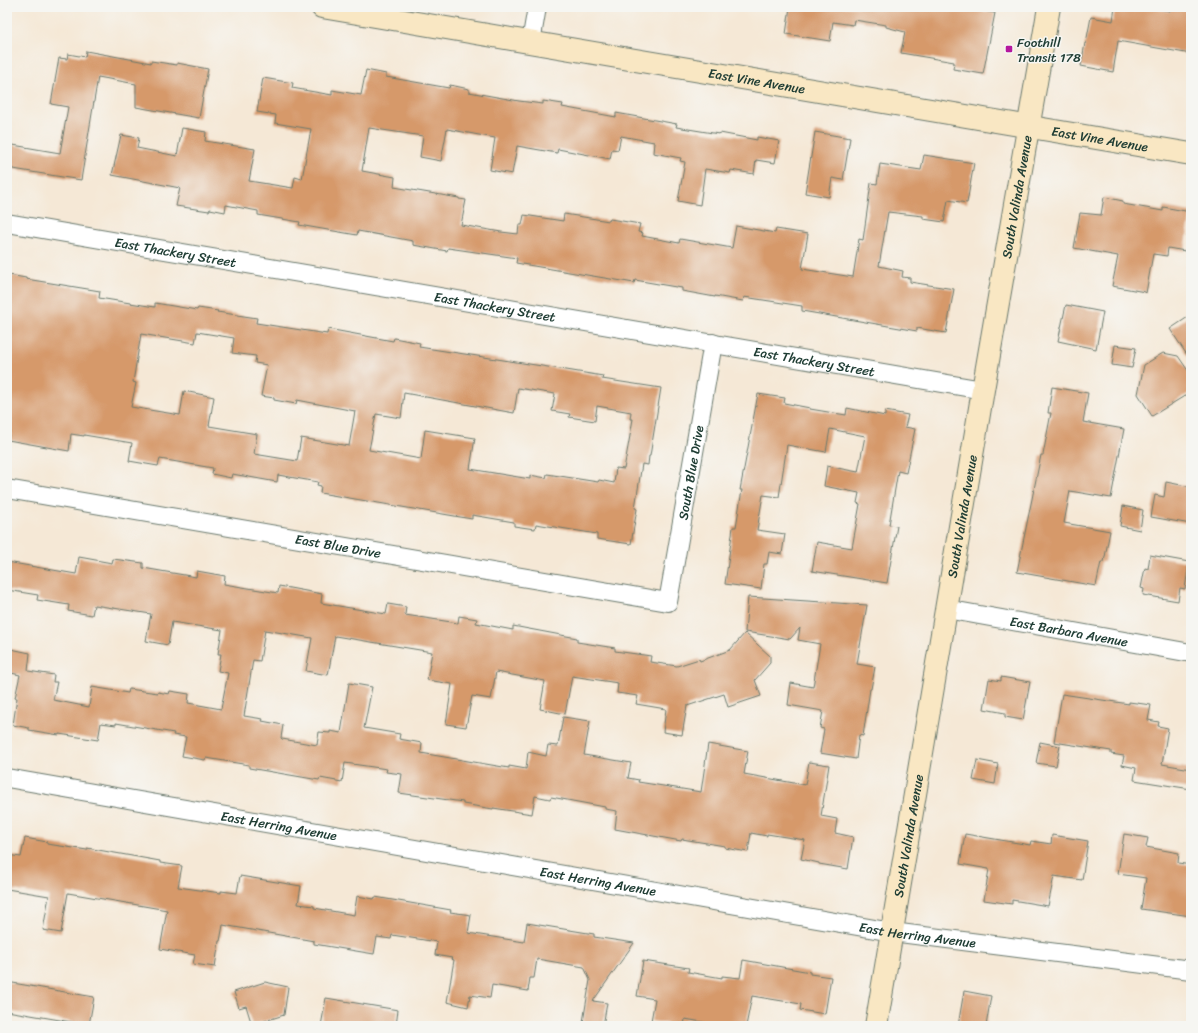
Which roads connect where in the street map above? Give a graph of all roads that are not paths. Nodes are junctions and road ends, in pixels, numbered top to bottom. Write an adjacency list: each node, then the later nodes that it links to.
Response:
1 (322, 7): 4 (main road, East Vine Avenue)
2 (537, 7): 4 (street)
3 (1049, 7): 5 (main road, South Valinda Avenue)
4 (531, 42): 5 (main road, East Vine Avenue)
5 (1029, 128): 6 (main road, East Vine Avenue); 9 (main road, South Valinda Avenue)
6 (1191, 154)
7 (7, 223): 8 (street, East Thackery Street)
8 (713, 343): 9 (street, East Thackery Street); 11 (street, South Blue Drive)
9 (982, 390): 12 (main road, South Valinda Avenue)
10 (7, 489): 11 (street, East Blue Drive)
11 (668, 602)
12 (946, 609): 13 (street, East Barbara Avenue); 15 (main road, South Valinda Avenue)
13 (1191, 653)
14 (7, 778): 15 (street, East Herring Avenue)
15 (892, 932): 16 (street, East Herring Avenue); 17 (main road, South Valinda Avenue)
16 (1191, 970)
17 (876, 1026)

